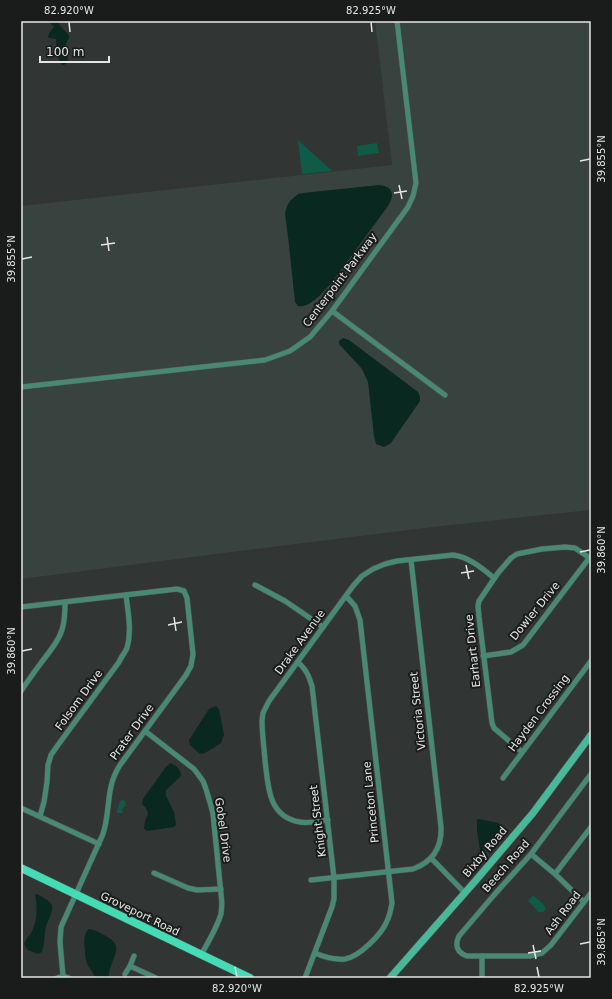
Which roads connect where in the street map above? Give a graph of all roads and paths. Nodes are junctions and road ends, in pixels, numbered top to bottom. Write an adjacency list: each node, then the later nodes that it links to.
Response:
1 (397, 21): 2 (street, Centerpoint Parkway)
2 (332, 311): 3 (street, Centerpoint Parkway); 4 (street)
3 (21, 387)
4 (445, 395)
5 (590, 558): 7 (street, Earhart Drive); 14 (street, Dowler Drive)
6 (411, 560): 7 (street, Drake Avenue); 10 (street, Drake Avenue); 29 (street, Victoria Street)
7 (494, 578): 14 (street, Earhart Drive)
8 (255, 585): 13 (street)
9 (126, 595): 11 (street); 18 (street, Prater Drive); 24 (street, Folsom Drive)
10 (346, 596): 13 (street, Drake Avenue); 31 (street, Princeton Lane)
11 (65, 602): 12 (street); 17 (street)
12 (21, 606)
13 (323, 627): 16 (street, Drake Avenue)
14 (483, 656): 20 (street, Earhart Drive)
15 (591, 661): 20 (street, Hayden Crossing)
16 (298, 662): 25 (street, Knight Street); 25 (street, Drake Avenue)
17 (21, 691)
18 (145, 731): 27 (street, Prater Drive); 36 (street, Gobel Drive)
19 (591, 735): 37 (street, Bixby Road)
20 (522, 752): 22 (street, Hayden Crossing)
21 (591, 774): 28 (street, Beech Road)
22 (503, 778)
23 (21, 808): 24 (street)
24 (40, 816): 27 (street)
25 (328, 820): 34 (street, Knight Street)
26 (591, 827): 33 (street)
27 (99, 844): 39 (street, Prater Drive)
28 (531, 854): 33 (street); 44 (street, Beech Road)
29 (431, 858): 31 (street); 37 (street)
30 (21, 868): 39 (main road, Groveport Road)
31 (389, 872): 34 (street); 41 (street, Princeton Lane)
32 (154, 873): 36 (street)
33 (555, 874): 40 (street)
34 (334, 878): 35 (street); 41 (street, Knight Street)
35 (311, 880)
36 (221, 888): 42 (street, Gobel Drive)
37 (465, 893): 53 (street, Bixby Road)
38 (591, 893): 40 (street, Ash Road)
39 (76, 895): 42 (main road, Groveport Road); 47 (street, Prater Drive)
40 (584, 902): 44 (street, Ash Road)
41 (314, 953): 52 (street, Knight Street)
42 (201, 955): 51 (main road, Groveport Road)
43 (134, 956): 45 (street)
44 (482, 956): 54 (street)
45 (130, 966): 46 (street); 50 (street)
46 (126, 974)
47 (63, 976): 48 (street); 49 (street)
48 (57, 978)
49 (69, 978)
50 (156, 978)
51 (250, 978)
52 (305, 978)
53 (390, 978)
54 (482, 978)

